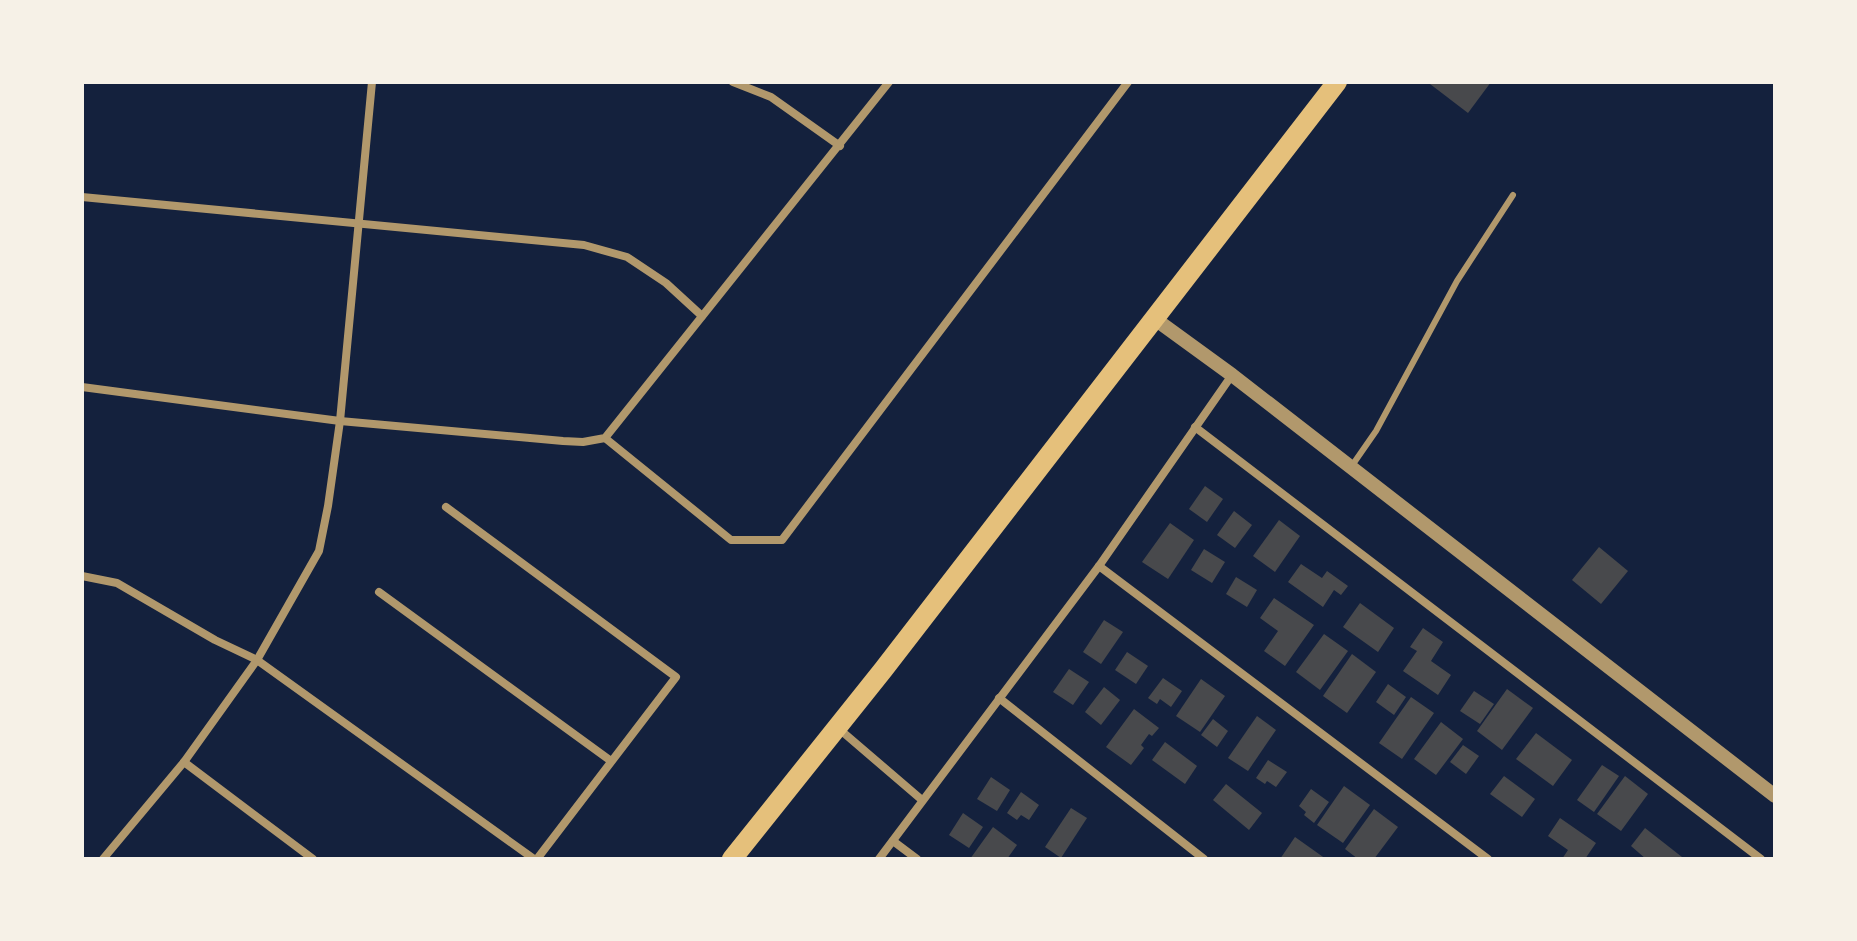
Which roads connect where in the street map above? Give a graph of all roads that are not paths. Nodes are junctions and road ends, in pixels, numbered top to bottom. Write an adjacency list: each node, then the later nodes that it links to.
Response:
1 (372, 82): 9 (street)
2 (733, 82): 6 (street)
3 (889, 82): 6 (street)
4 (1128, 82): 16 (street)
5 (1337, 82): 11 (main road)
6 (840, 146): 10 (street)
7 (1513, 195): 17 (lane)
8 (82, 197): 9 (street)
9 (359, 224): 10 (street); 14 (street)
10 (702, 316): 16 (street)
11 (1155, 319): 12 (street); 24 (main road)
12 (1232, 375): 15 (street); 17 (street)
13 (82, 387): 14 (street)
14 (340, 421): 16 (street); 22 (street)
15 (1195, 427): 19 (street); 38 (street)
16 (605, 438)
17 (1351, 467): 27 (street)
18 (446, 507): 25 (street)
19 (1099, 566): 23 (street); 37 (street)
20 (82, 576): 22 (street)
21 (379, 592): 25 (street)
22 (257, 660): 26 (street); 32 (street)
23 (999, 698): 28 (street); 36 (street)
24 (837, 728): 28 (street); 33 (main road)
25 (611, 761): 32 (street)
26 (184, 762): 30 (street); 31 (street)
27 (1775, 796)
28 (922, 800): 29 (street)
29 (893, 841): 34 (street); 35 (street)
30 (103, 859)
31 (313, 859)
32 (536, 859)
33 (732, 859)
34 (879, 859)
35 (917, 859)
36 (1204, 859)
37 (1488, 859)
38 (1761, 859)

